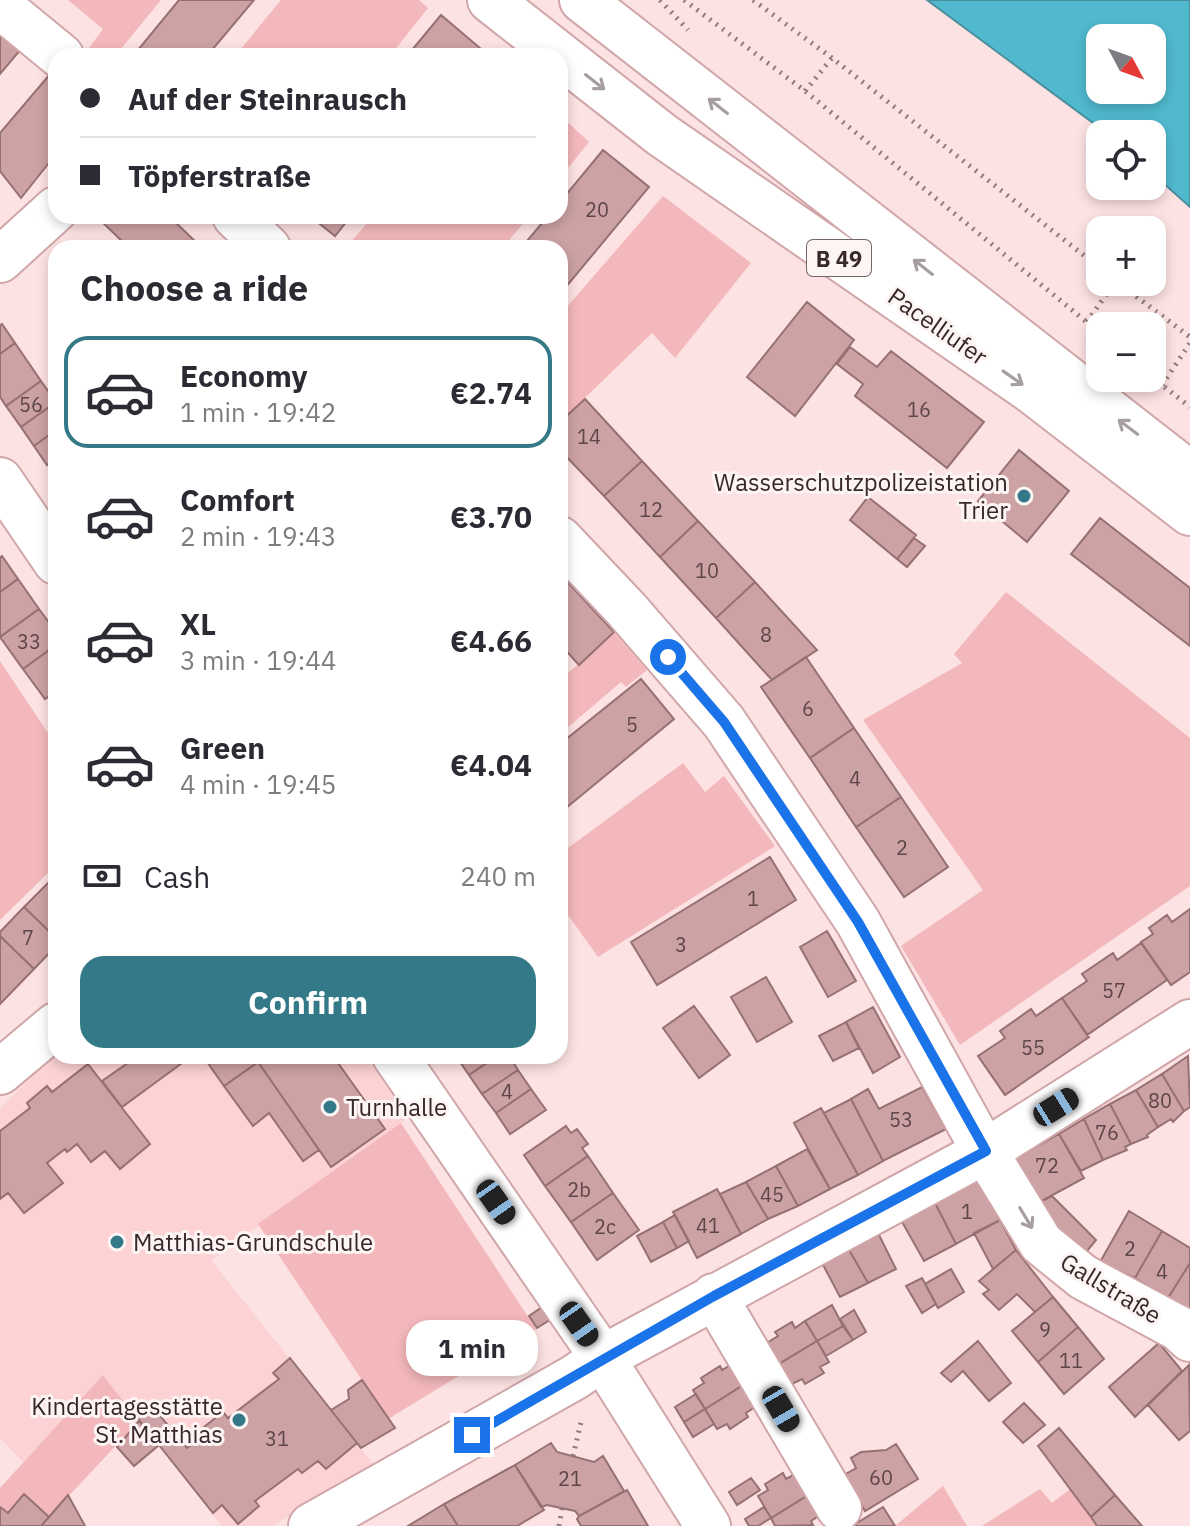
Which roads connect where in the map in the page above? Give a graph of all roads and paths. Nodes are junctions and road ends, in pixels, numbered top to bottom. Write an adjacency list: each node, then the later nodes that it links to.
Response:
1 (490, 0): 9 (street, Pacelliufer / B 49, one-way to 9)
2 (582, 0): 7 (street, Pacelliufer / B 49)
3 (602, 0): 7 (street)
4 (684, 0): 12 (path)
5 (753, 0): 10 (path)
6 (0, 6): 8 (street)
7 (636, 41): 25 (street, Pacelliufer / B 49, one-way to 7)
8 (51, 48)
9 (551, 48)
10 (832, 58): 12 (path); 16 (path)
11 (568, 61): 27 (street, Pacelliufer / B 49, one-way to 27)
12 (805, 91): 19 (path)
13 (48, 216): 17 (street)
14 (243, 224): 15 (street)
15 (260, 240)
16 (1086, 257)
17 (0, 260)
18 (1135, 296): 20 (path)
19 (1086, 321)
20 (1190, 337)
21 (1190, 343): 22 (path)
22 (1166, 379)
23 (1166, 388): 24 (path)
24 (1190, 407)
25 (1190, 474)
26 (0, 480): 29 (street)
27 (1190, 513)
28 (568, 547): 34 (street, Gallstraße)
29 (48, 550)
30 (1190, 1022): 34 (street)
31 (48, 1032): 33 (street)
32 (400, 1064): 37 (street)
33 (0, 1072)
34 (986, 1151): 35 (street); 36 (street, Gallstraße, one-way to 36)
35 (714, 1296): 37 (street); 40 (street)
36 (1190, 1339)
37 (602, 1358): 42 (street); 44 (street)
38 (582, 1416): 39 (path)
39 (573, 1456)
40 (839, 1508)
41 (562, 1509): 43 (path)
42 (311, 1526)
43 (559, 1526)
44 (708, 1526)

